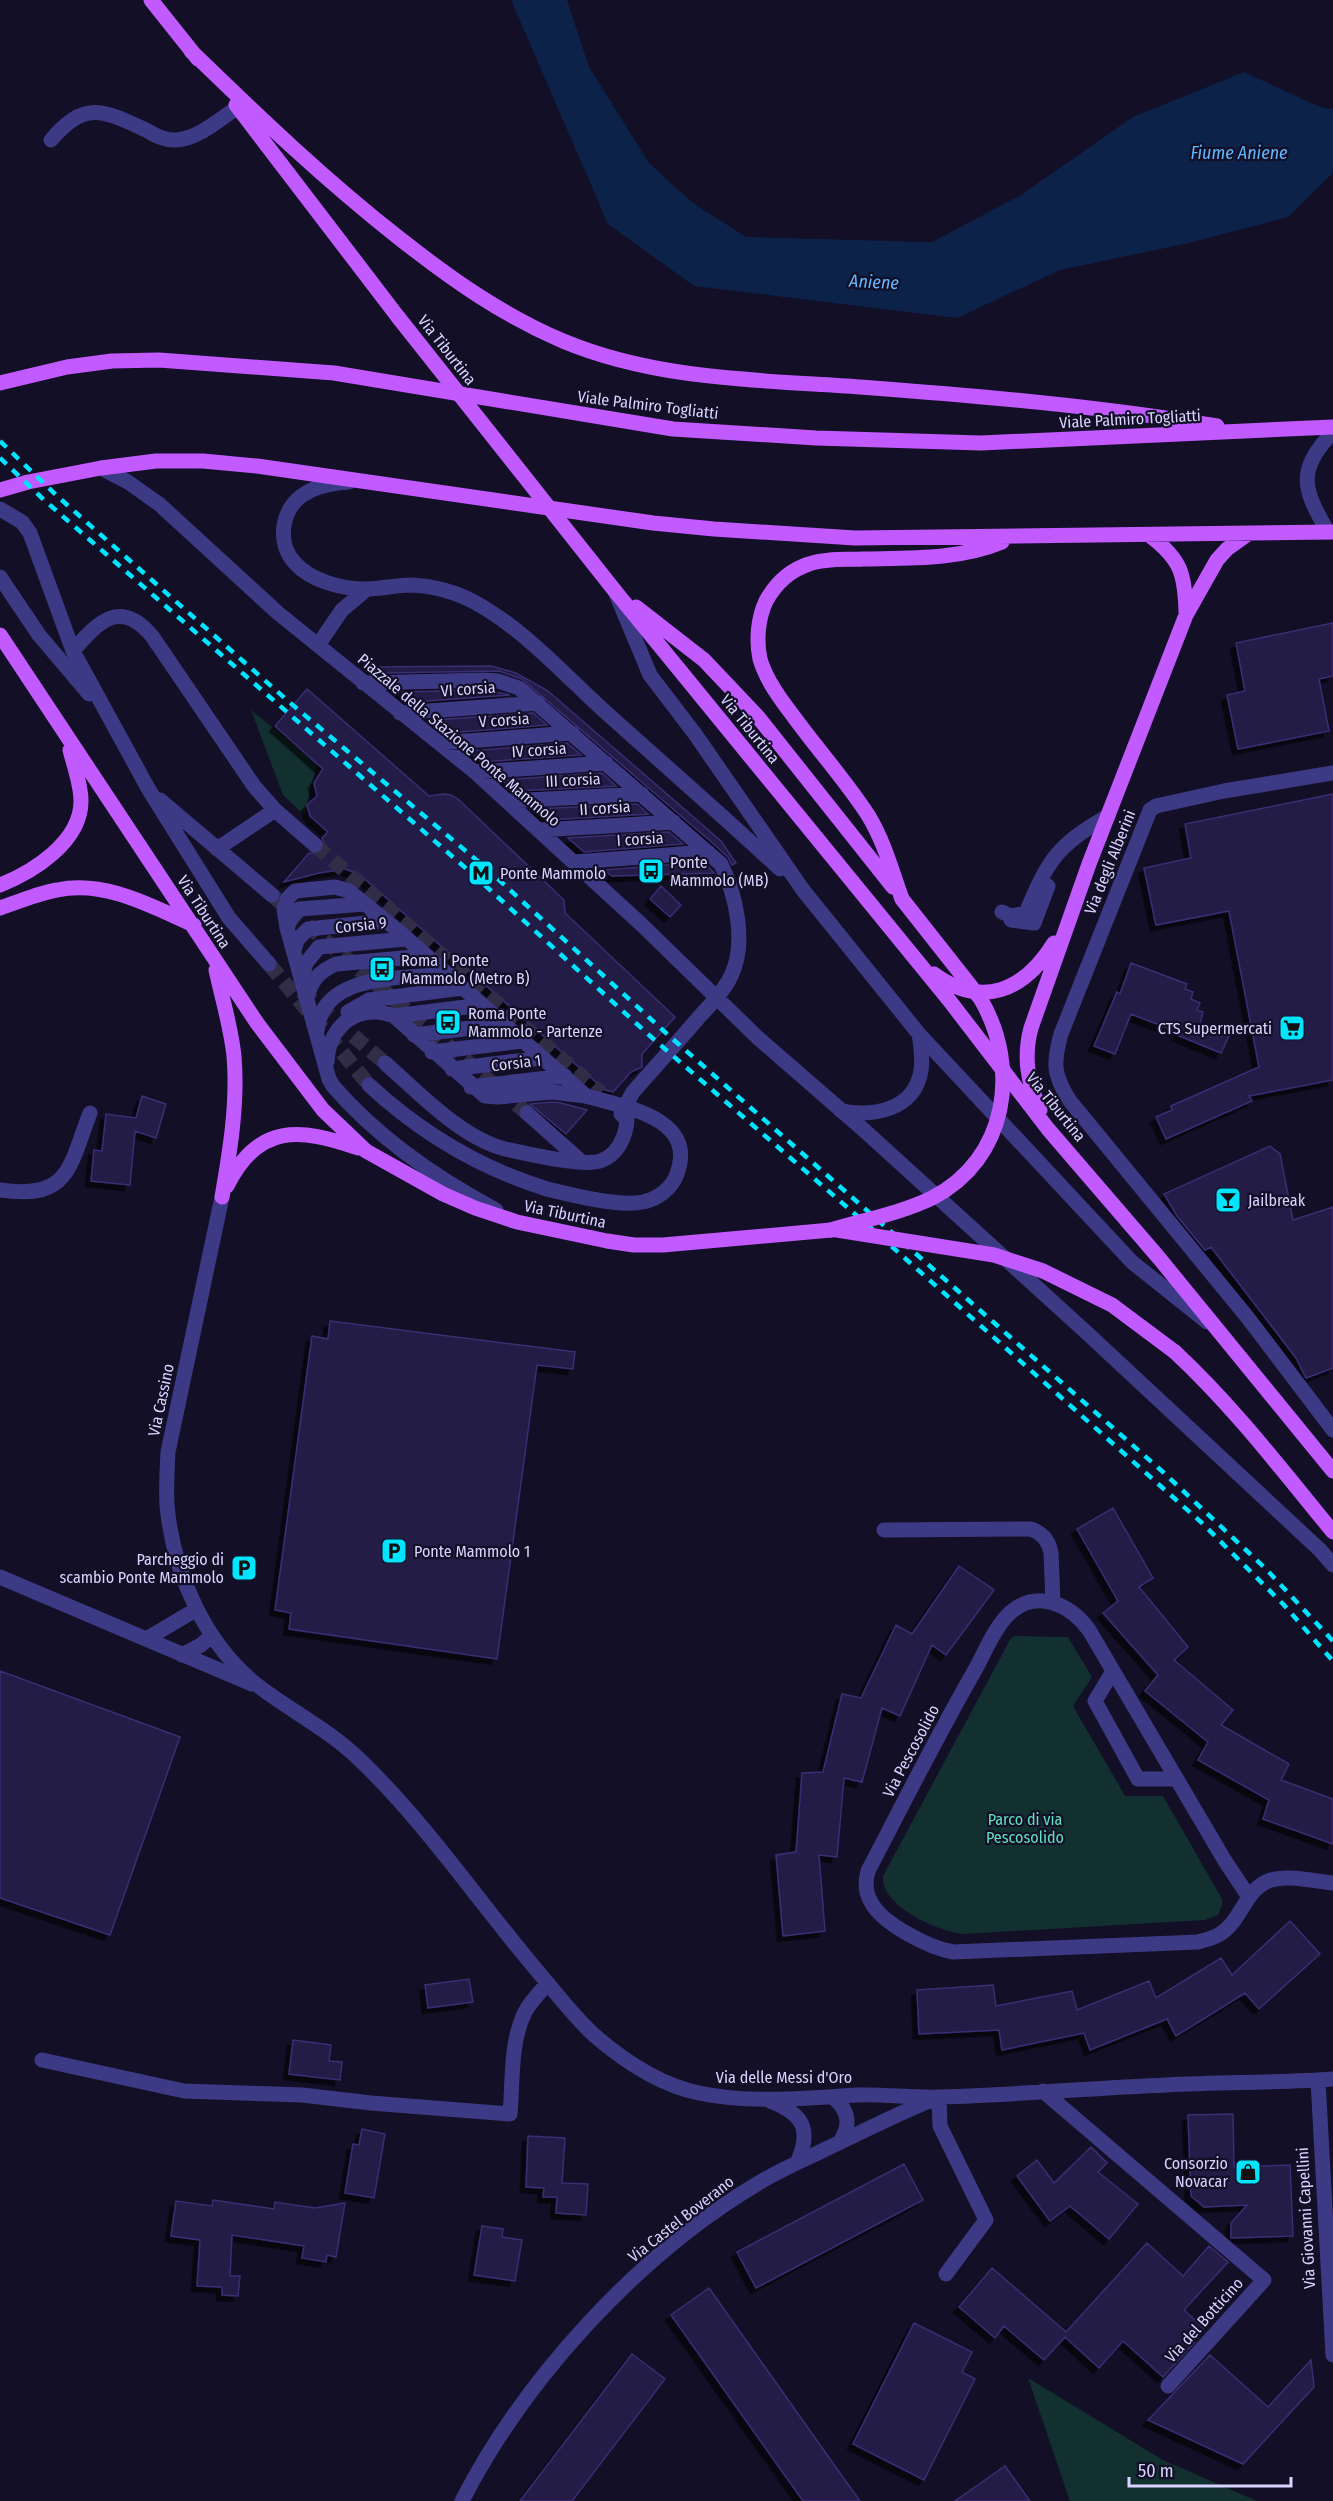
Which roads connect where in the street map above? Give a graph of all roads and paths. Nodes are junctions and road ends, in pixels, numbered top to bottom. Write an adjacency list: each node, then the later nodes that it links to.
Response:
1 (152, 0): 2 (main road, Via Tiburtina)
2 (191, 51): 3 (main road, Via Tiburtina); 7 (main road)
3 (238, 107): 4 (street); 19 (main road, Via Tiburtina, bridge)
4 (51, 140)
5 (0, 383): 7 (main road, Viale Palmiro Togliatti)
6 (1333, 427): 7 (main road, Viale Palmiro Togliatti)
7 (1244, 431)
8 (1333, 432): 13 (street)
9 (101, 468): 10 (main road); 11 (main road); 22 (street, Piazzale della Stazione Ponte Mammolo)
10 (357, 482): 16 (main road); 18 (street)
11 (0, 490)
12 (0, 508): 23 (street)
13 (1330, 532): 14 (main road)
14 (1249, 534): 15 (main road); 20 (main road)
15 (1149, 535): 16 (main road); 20 (main road)
16 (1012, 537): 48 (main road)
17 (0, 577): 27 (street)
18 (367, 589): 22 (street); 46 (street)
19 (615, 591): 46 (street); 48 (main road); 60 (main road, Via Tiburtina)
20 (1186, 615): 38 (main road)
21 (0, 635): 29 (main road, Via Tiburtina)
22 (318, 645): 24 (street, Piazzale della Stazione Ponte Mammolo)
23 (73, 651): 27 (street); 37 (street)
24 (363, 683): 25 (street); 26 (street, Piazzale della Stazione Ponte Mammolo)
25 (538, 704): 26 (street, VI corsia); 28 (street)
26 (400, 713): 30 (street, Piazzale della Stazione Ponte Mammolo)
27 (114, 723): 34 (street)
28 (572, 733): 30 (street, V corsia); 31 (street)
29 (67, 738): 45 (main road); 54 (main road, Via Tiburtina)
30 (439, 743): 32 (street, Piazzale della Stazione Ponte Mammolo)
31 (606, 763): 32 (street, IV corsia); 35 (street)
32 (474, 772): 36 (street, Piazzale della Stazione Ponte Mammolo)
33 (1333, 773): 79 (street, Via degli Alberini)
34 (149, 790): 42 (street); 61 (street)
35 (642, 794): 36 (street, III corsia); 39 (street)
36 (507, 801): 40 (street, Piazzale della Stazione Ponte Mammolo)
37 (275, 810): 41 (street); 42 (street)
38 (1108, 816): 51 (street); 52 (main road)
39 (674, 822): 40 (street, II corsia); 43 (street)
40 (539, 830): 44 (street, Piazzale della Stazione Ponte Mammolo)
41 (315, 845)
42 (217, 849): 47 (street)
43 (708, 852): 44 (street, I corsia); 65 (street)
44 (574, 862): 65 (street, Piazzale della Stazione Ponte Mammolo)
45 (0, 885)
46 (802, 890): 71 (street)
47 (272, 895)
48 (902, 899): 95 (main road, bridge)
49 (366, 904): 53 (street); 55 (street); 55 (street)
50 (0, 908): 54 (main road)
51 (1002, 912)
52 (1071, 912): 60 (main road); 89 (main road)
53 (386, 921): 56 (street); 57 (street)
54 (194, 926): 59 (main road, Via Tiburtina)
55 (287, 928): 57 (street)
56 (406, 939): 58 (street); 63 (street, Corsia 9)
57 (294, 951): 63 (street)
58 (425, 956): 62 (street); 66 (street)
59 (214, 961): 90 (main road, Via Tiburtina); 93 (main road)
60 (919, 962): 89 (main road, Via Tiburtina)
61 (269, 964)
62 (447, 974): 64 (street); 70 (street)
63 (302, 978): 66 (street)
64 (463, 988): 67 (street); 74 (street)
65 (717, 996): 85 (street, Piazzale della Stazione Ponte Mammolo); 88 (street)
66 (308, 998): 70 (street)
67 (482, 1005): 68 (street); 69 (street)
68 (394, 1016): 72 (street); 74 (street)
69 (505, 1024): 72 (street); 73 (street)
70 (317, 1034): 81 (street)
71 (919, 1034): 85 (street); 96 (street)
72 (414, 1035): 75 (street)
73 (523, 1041): 75 (street); 76 (street)
74 (330, 1043): 81 (street)
75 (432, 1052): 78 (street)
76 (542, 1058): 78 (street); 80 (street)
77 (385, 1063): 91 (street)
78 (452, 1069): 83 (street)
79 (1055, 1070): 97 (street, Via Tiburtina)
80 (565, 1076): 83 (street, Corsia 1); 84 (street)
81 (329, 1078): 94 (street)
82 (369, 1085): 84 (street, bridge)
83 (471, 1087): 84 (street)
84 (594, 1095): 88 (street)
85 (842, 1111): 101 (street, Piazzale della Stazione Ponte Mammolo)
86 (90, 1113): 92 (street)
87 (527, 1113): 91 (street)
88 (627, 1120): 91 (street)
89 (1048, 1129): 96 (main road, Via Tiburtina)
90 (366, 1151): 93 (main road); 94 (main road, Via Tiburtina)
91 (582, 1162)
92 (0, 1190)
93 (222, 1197): 104 (street, Via Cassino)
94 (517, 1222): 95 (main road, Via Tiburtina)
95 (831, 1230): 100 (main road, Via Tiburtina, bridge)
96 (1219, 1331): 98 (main road, Via Tiburtina)
97 (1333, 1430)
98 (1333, 1471)
99 (884, 1530): 103 (street)
100 (1333, 1532)
101 (1333, 1565)
102 (0, 1577): 106 (street)
103 (1053, 1602): 108 (street); 112 (street, Via Pescosolido)
104 (197, 1610): 105 (street, Via Cassino); 106 (street)
105 (212, 1635): 107 (street); 109 (street, Via Cassino)
106 (148, 1638): 107 (street)
107 (182, 1655): 109 (street)
108 (1113, 1671): 110 (street); 110 (street)
109 (258, 1686): 113 (street, Via delle Messi d'Oro)
110 (1176, 1779): 112 (street)
111 (1333, 1882): 112 (street, Via Pescosolido)
112 (1249, 1897)
113 (548, 1983): 114 (street); 118 (street, Via delle Messi d'Oro)
114 (42, 2060)
115 (1326, 2079): 116 (street, Via delle Messi d'Oro); 123 (street, Via Giovanni Capellini)
116 (1043, 2091): 117 (street, Via delle Messi d'Oro); 124 (street, Via del Botticino)
117 (939, 2097): 119 (street, Via delle Messi d'Oro); 120 (street, Via Castel Boverano); 122 (street)
118 (762, 2098): 119 (street, Via delle Messi d'Oro); 121 (street)
119 (834, 2098): 120 (street)
120 (840, 2142): 121 (street, Via Castel Boverano)
121 (797, 2163): 125 (street, Via Castel Boverano)
122 (946, 2274)
123 (1333, 2355)
124 (1168, 2386)
125 (462, 2501)

